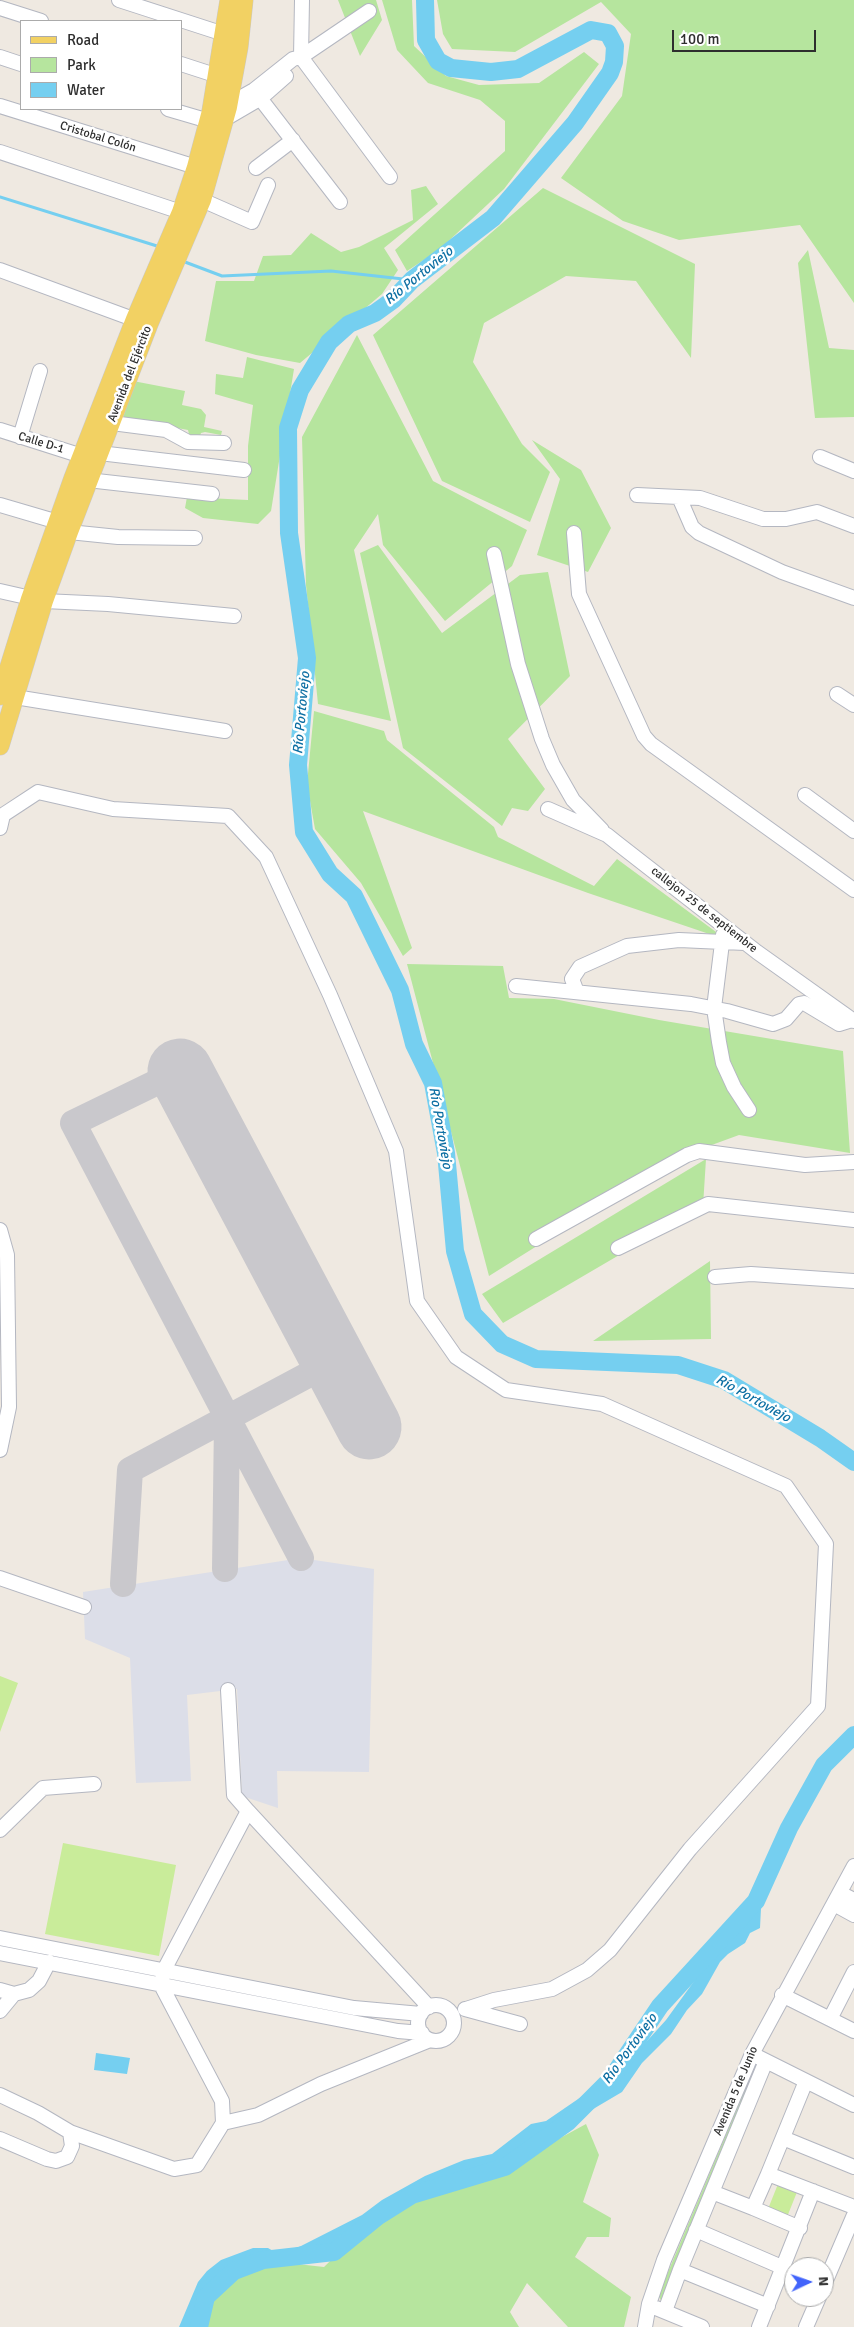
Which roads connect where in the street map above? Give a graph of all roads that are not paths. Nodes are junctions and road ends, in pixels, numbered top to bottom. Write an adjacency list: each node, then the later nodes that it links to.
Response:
1 (119, 0): 8 (street)
2 (229, 0): 10 (main road, Avenida del Ejército)
3 (244, 0): 19 (main road, Avenida del Ejército)
4 (302, 0): 12 (street)
5 (0, 8): 7 (street)
6 (369, 11): 12 (street)
7 (38, 20)
8 (181, 20)
9 (182, 20): 10 (street)
10 (224, 34): 15 (main road, Avenida del Ejército)
11 (0, 57): 13 (street)
12 (302, 58): 16 (street); 24 (street)
13 (20, 64)
14 (182, 64): 15 (street)
15 (218, 76): 19 (main road, Avenida del Ejército)
16 (258, 94): 19 (street); 20 (street)
17 (0, 106): 22 (street, Cristobal Colón)
18 (176, 110): 19 (street)
19 (218, 115): 22 (main road, Avenida del Ejército); 26 (main road, Avenida del Ejército)
20 (293, 140): 23 (street); 27 (street)
21 (0, 152): 28 (street)
22 (196, 167): 28 (main road, Avenida del Ejército)
23 (256, 168)
24 (390, 177)
25 (268, 185): 26 (street)
26 (202, 200): 30 (main road, Avenida del Ejército)
27 (340, 202)
28 (181, 212): 30 (main road, Avenida del Ejército)
29 (0, 270): 30 (street)
30 (142, 322): 32 (main road, Avenida del Ejército); 36 (main road, Avenida del Ejército)
31 (40, 371): 34 (street)
32 (112, 423): 35 (street); 36 (main road, Avenida del Ejército)
33 (0, 430): 34 (street, Calle D-1)
34 (20, 437): 36 (street, Calle D-1)
35 (224, 443)
36 (88, 453): 38 (street, Calle D-1); 40 (main road, Avenida del Ejército)
37 (820, 457): 39 (street)
38 (244, 470)
39 (854, 471)
40 (81, 479): 41 (street); 46 (main road, Avenida del Ejército)
41 (212, 494)
42 (637, 495): 43 (street)
43 (679, 497): 45 (street); 51 (street)
44 (0, 505): 46 (street)
45 (854, 526)
46 (63, 527): 48 (street); 52 (main road, Avenida del Ejército)
47 (574, 533): 65 (street)
48 (195, 538)
49 (494, 554): 64 (street)
50 (0, 591): 52 (street)
51 (854, 598)
52 (37, 600): 53 (street); 54 (main road, Avenida del Ejército); 56 (main road, Avenida del Ejército)
53 (234, 616)
54 (5, 660): 56 (main road, Avenida del Ejército)
55 (837, 694): 57 (street)
56 (6, 703): 58 (street); 59 (main road, Avenida del Ejército)
57 (854, 705)
58 (225, 731)
59 (0, 746)
60 (805, 795): 63 (street)
61 (548, 809): 64 (street, callejon 25 de septiembre)
62 (0, 828): 101 (street)
63 (854, 831)
64 (607, 835): 66 (street, callejon 25 de septiembre)
65 (854, 890)
66 (724, 927): 67 (street); 68 (street, callejon 25 de septiembre)
67 (722, 942): 68 (street); 70 (street); 71 (street)
68 (745, 943): 72 (street, callejon 25 de septiembre)
69 (516, 986): 70 (street)
70 (577, 992): 71 (street)
71 (714, 1008): 72 (street); 73 (street)
72 (853, 1021)
73 (749, 1110)
74 (854, 1162): 77 (street)
75 (854, 1220): 78 (street)
76 (0, 1230): 81 (street)
77 (536, 1240)
78 (618, 1248)
79 (715, 1277): 80 (street)
80 (854, 1281)
81 (0, 1450)
82 (0, 1578): 83 (street)
83 (84, 1606)
84 (228, 1690): 86 (street)
85 (94, 1784): 87 (street)
86 (248, 1811): 95 (street); 103 (street)
87 (0, 1830)
88 (854, 1866): 89 (street, Avenida 5 de Junio)
89 (837, 1899): 90 (street); 91 (street); 100 (street, Avenida 5 de Junio)
90 (854, 1900)
91 (854, 1915)
92 (0, 1938): 95 (street)
93 (0, 1953): 94 (street)
94 (49, 1962): 97 (street); 99 (street)
95 (164, 1970): 97 (street); 103 (street)
96 (854, 1972): 105 (street)
97 (160, 1985): 108 (street); 114 (street)
98 (0, 1990): 99 (street)
99 (14, 1994): 102 (street)
100 (782, 1995): 105 (street); 109 (street, Avenida 5 de Junio)
101 (466, 2009): 104 (street); 106 (street)
102 (0, 2011)
103 (425, 2011): 104 (street); 108 (street)
104 (453, 2018): 108 (street)
105 (830, 2019): 107 (street)
106 (520, 2024)
107 (854, 2031)
108 (426, 2036): 114 (street)
109 (752, 2054): 110 (street); 131 (street, Avenida 5 de Junio)
110 (766, 2061): 111 (street); 121 (street)
111 (806, 2081): 113 (street); 116 (street)
112 (0, 2095): 115 (street)
113 (854, 2105)
114 (223, 2123): 115 (street)
115 (70, 2132): 117 (street)
116 (782, 2138): 118 (street); 119 (street)
117 (0, 2139)
118 (854, 2167)
119 (768, 2174): 120 (street); 123 (street)
120 (813, 2191): 122 (street); 125 (street)
121 (712, 2192): 123 (street); 126 (street)
122 (854, 2207)
123 (753, 2208): 125 (street)
124 (854, 2215): 128 (street)
125 (800, 2228): 127 (street)
126 (696, 2230): 129 (street); 130 (street)
127 (788, 2257)
128 (834, 2262)
129 (784, 2268): 132 (street)
130 (680, 2270): 132 (street); 134 (street)
131 (649, 2304): 134 (street); 135 (street, Avenida 5 de Junio)
132 (768, 2306): 137 (street)
133 (815, 2307): 138 (street)
134 (665, 2311): 136 (street)
135 (645, 2327)
136 (702, 2327)
137 (760, 2327)
138 (806, 2327)

